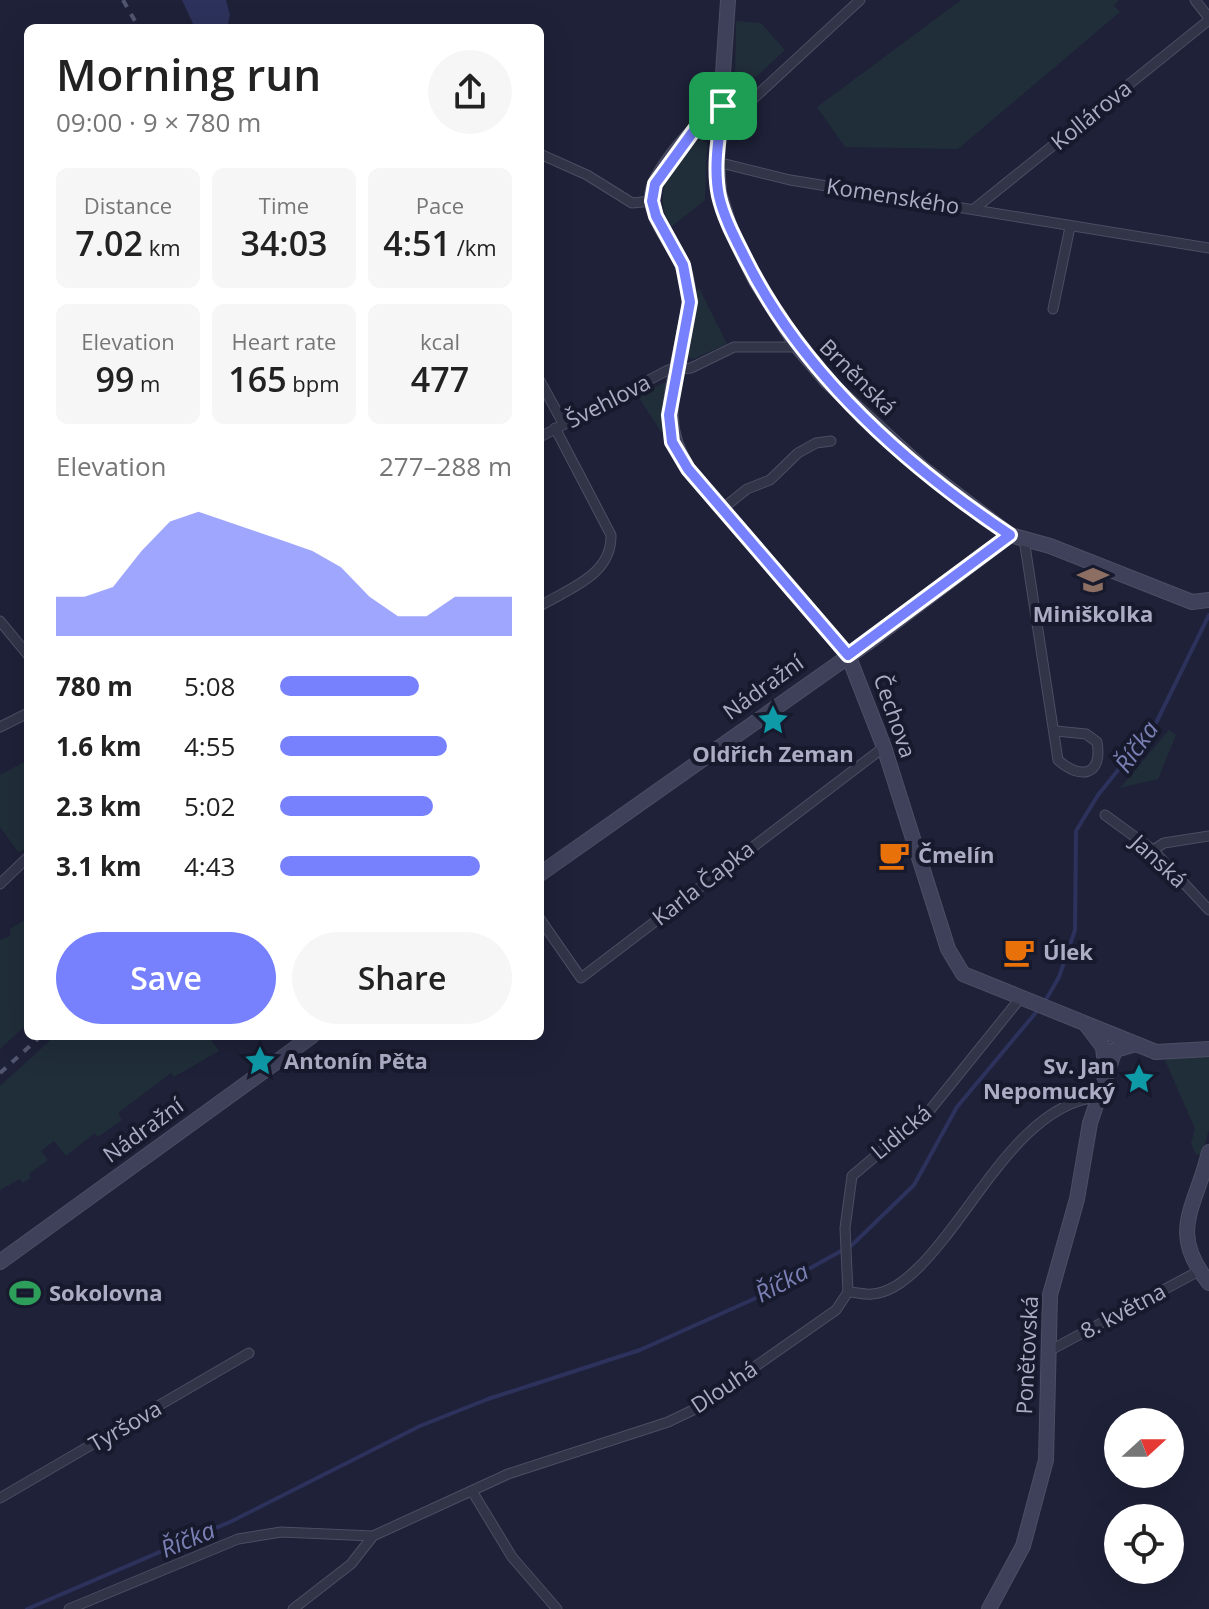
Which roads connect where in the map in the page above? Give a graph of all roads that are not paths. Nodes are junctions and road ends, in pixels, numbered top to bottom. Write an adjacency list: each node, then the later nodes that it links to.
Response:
1 (728, 0): 5 (street, Brněnská)
2 (860, 0): 5 (street)
3 (1195, 0): 4 (street)
4 (1209, 19): 9 (street, Kollárova)
5 (723, 106): 7 (street, Brněnská); 8 (street)
6 (544, 156): 8 (street)
7 (717, 162): 9 (street, Komenského); 13 (street, Brněnská)
8 (652, 201): 14 (street, Čechova)
9 (974, 209): 10 (street, Komenského)
10 (1070, 227): 11 (street, Komenského); 12 (street)
11 (1209, 248)
12 (1053, 309)
13 (798, 347): 14 (street); 20 (street, Brněnská)
14 (678, 368): 16 (street, Švehlova); 19 (street, Čechova)
15 (544, 390): 16 (street)
16 (559, 426): 17 (street, Švehlova); 22 (street)
17 (544, 435)
18 (831, 441): 19 (street)
19 (722, 509): 25 (street, Čechova)
20 (1017, 537): 21 (street, Brněnská); 25 (street, Nádražní); 28 (street)
21 (1209, 600)
22 (544, 604)
23 (0, 621): 24 (street)
24 (24, 650)
25 (848, 655): 29 (street, Čechova); 34 (street, Nádražní)
26 (24, 715): 27 (street)
27 (0, 727)
28 (1056, 731): 28 (street)
29 (884, 747): 37 (street, Karla Čapka); 38 (street, Čechova)
30 (1105, 815): 32 (street, Janská)
31 (1209, 836): 32 (street)
32 (1153, 850): 36 (street, Janská)
33 (24, 861): 35 (street)
34 (544, 871)
35 (0, 884)
36 (1209, 910)
37 (544, 925)
38 (1026, 998): 39 (street, Čechova); 49 (street, Lidická)
39 (1081, 1020): 41 (street, Čechova); 43 (street)
40 (306, 1040): 46 (street, Nádražní)
41 (1136, 1044): 42 (street, Čechova); 43 (street)
42 (1209, 1049)
43 (1103, 1079): 44 (street, Ponětovská)
44 (1098, 1097): 49 (street); 50 (street, Ponětovská)
45 (1209, 1152): 47 (street)
46 (0, 1262)
47 (1199, 1271): 48 (street); 50 (street, 8. května)
48 (1209, 1283)
49 (848, 1292): 52 (street, Dlouhá)
50 (1047, 1352): 58 (street, Ponětovská)
51 (249, 1353): 53 (street, Tyršova)
52 (472, 1491): 54 (street, Dlouhá); 57 (street)
53 (0, 1498)
54 (373, 1536): 55 (street); 56 (street, Dlouhá)
55 (69, 1609)
56 (293, 1609)
57 (557, 1609)
58 (989, 1609)

